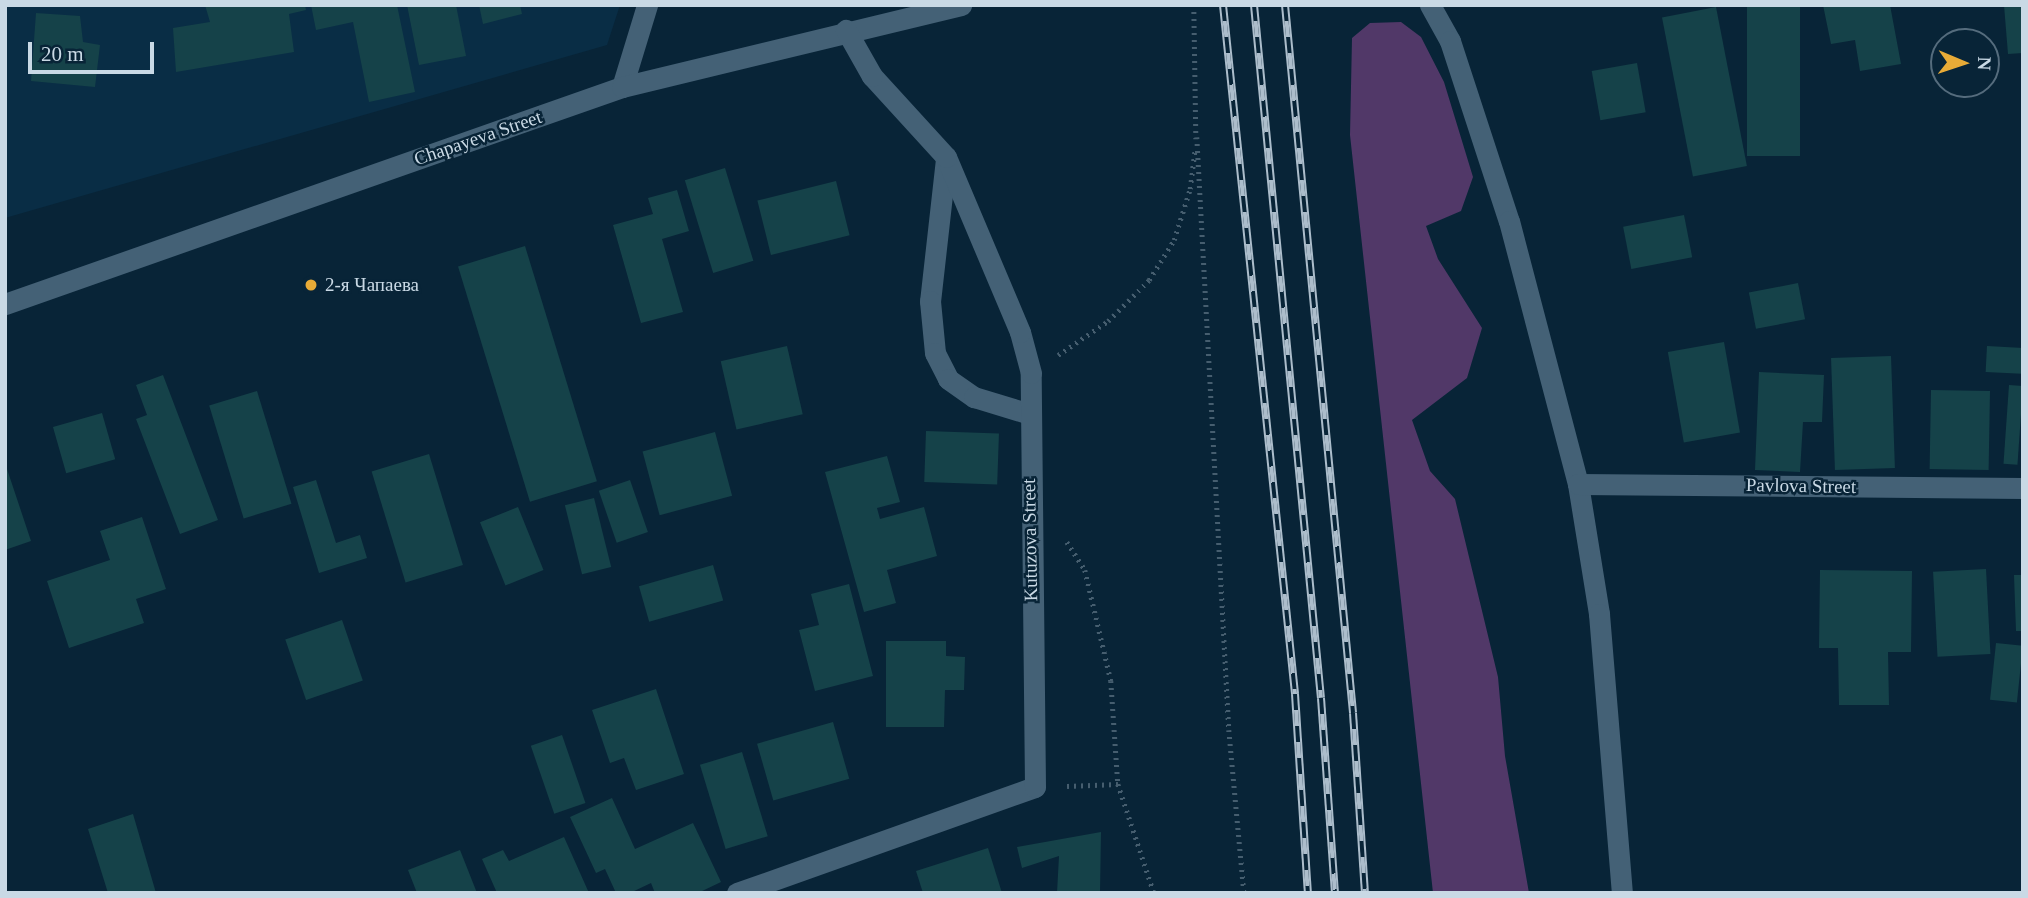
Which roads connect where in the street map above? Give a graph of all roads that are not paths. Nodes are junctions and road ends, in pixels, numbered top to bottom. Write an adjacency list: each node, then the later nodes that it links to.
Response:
1 (647, 5): 5 (street)
2 (961, 5): 4 (street, Chapayeva Street)
3 (1430, 5): 9 (street)
4 (846, 30): 5 (street, Chapayeva Street); 6 (street, Kutuzova Street)
5 (622, 87): 7 (street, Chapayeva Street)
6 (946, 157): 8 (street, Kutuzova Street); 8 (street)
7 (5, 304)
8 (1030, 414): 11 (street, Kutuzova Street)
9 (1578, 484): 10 (street, Pavlova Street); 12 (street)
10 (2023, 488)
11 (737, 893)
12 (1622, 893)

